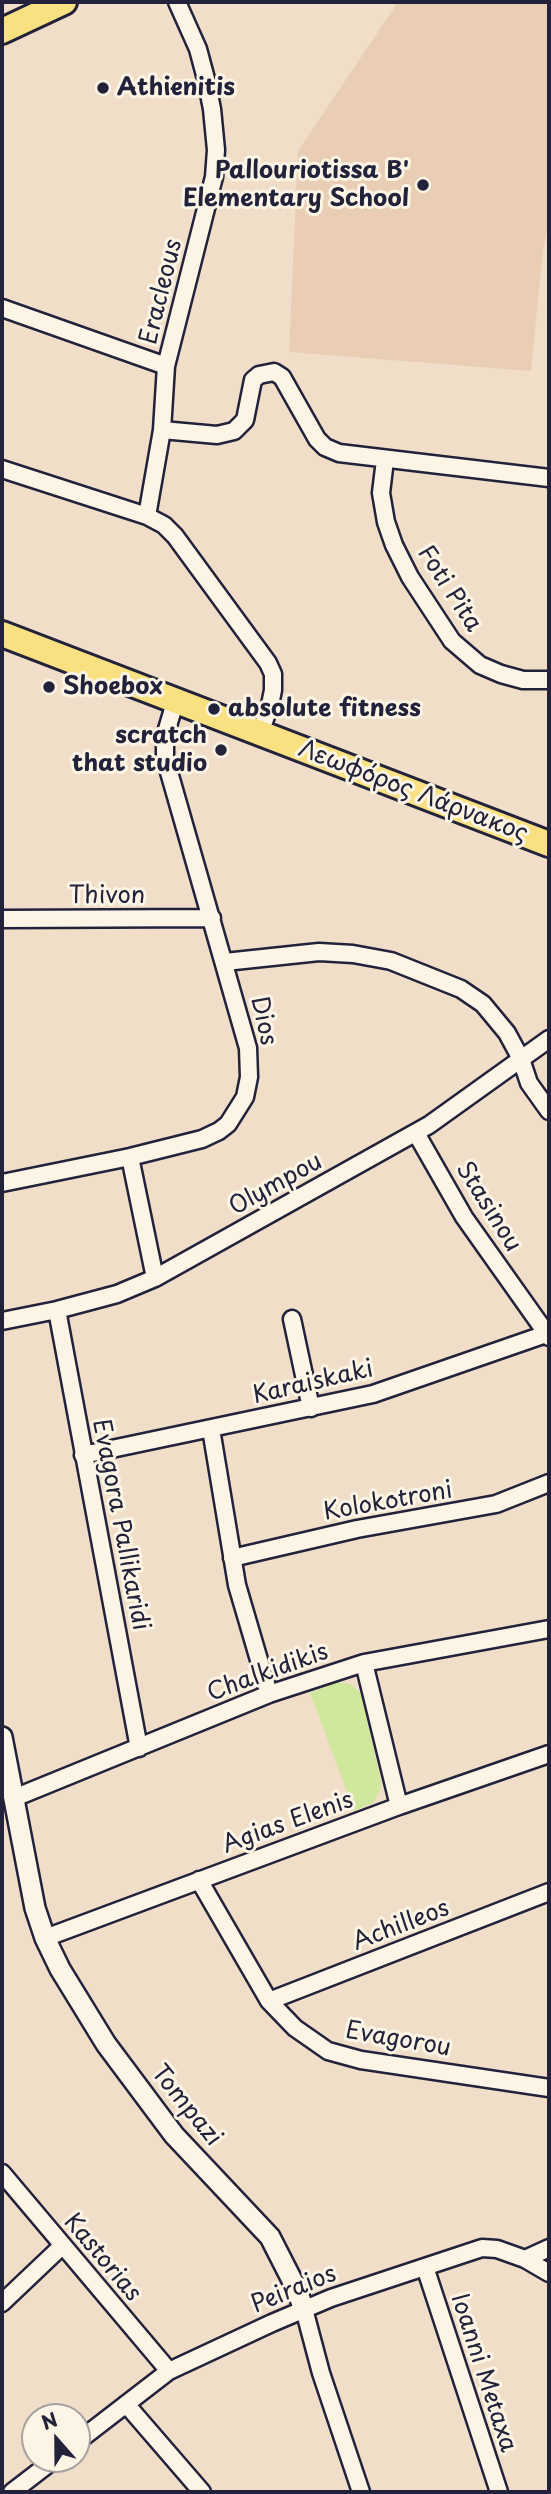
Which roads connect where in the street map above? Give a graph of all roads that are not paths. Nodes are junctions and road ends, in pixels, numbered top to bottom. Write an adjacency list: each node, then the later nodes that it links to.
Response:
1 (64, 2): 3 (main road)
2 (177, 2): 5 (street, Eracleous)
3 (2, 31)
4 (2, 308): 5 (street)
5 (166, 366): 6 (street, Eracleous)
6 (162, 430): 7 (street); 10 (street, Eracleous)
7 (385, 460): 9 (street); 12 (street, Foti Pita)
8 (2, 469): 10 (street)
9 (549, 478)
10 (147, 516): 14 (street)
11 (2, 634): 13 (main road, Λεωφόρος Λάρνακος)
12 (549, 680)
13 (176, 699): 14 (main road, Λεωφόρος Λάρνακος); 16 (street, Dios)
14 (260, 733): 15 (main road, Λεωφόρος Λάρνακος)
15 (549, 844)
16 (212, 918): 17 (street, Thivon); 18 (street, Dios)
17 (2, 919)
18 (225, 962): 20 (street); 23 (street, Dios)
19 (549, 1039): 20 (street, Olympou)
20 (521, 1059): 21 (street); 22 (street, Olympou)
21 (549, 1111)
22 (416, 1133): 25 (street, Olympou); 29 (street, Stasinou)
23 (130, 1157): 24 (street, Dios); 25 (street)
24 (2, 1184)
25 (155, 1278): 26 (street, Olympou)
26 (57, 1310): 28 (street, Olympou); 32 (street, Evagora Pallikaridi)
27 (292, 1319): 30 (street)
28 (2, 1321)
29 (548, 1336): 30 (street, Karaiskaki)
30 (311, 1408): 31 (street, Karaiskaki)
31 (211, 1429): 32 (street, Karaiskaki); 34 (street)
32 (83, 1455): 39 (street, Evagora Pallikaridi)
33 (549, 1483): 34 (street, Kolokotroni)
34 (232, 1558): 37 (street)
35 (549, 1629): 36 (street, Chalkidikis)
36 (364, 1663): 37 (street, Chalkidikis); 42 (street)
37 (269, 1694): 39 (street, Chalkidikis)
38 (2, 1737): 41 (street, Tompazi)
39 (139, 1748): 41 (street, Chalkidikis)
40 (549, 1754): 42 (street, Agias Elenis)
41 (13, 1798): 45 (street, Tompazi)
42 (399, 1806): 43 (street, Agias Elenis)
43 (199, 1880): 45 (street, Agias Elenis); 46 (street, Evagorou)
44 (549, 1892): 46 (street, Achilleos)
45 (45, 1938): 55 (street, Tompazi)
46 (270, 2001): 47 (street, Evagorou)
47 (549, 2088)
48 (2, 2173): 49 (street, Kastorias)
49 (62, 2246): 54 (street); 56 (street, Kastorias)
50 (549, 2248): 51 (street)
51 (525, 2259): 52 (street, Peiraios); 53 (street, Peiraios)
52 (425, 2267): 55 (street, Peiraios); 63 (street, Ioanni Metaxa)
53 (549, 2273)
54 (2, 2303)
55 (304, 2309): 56 (street, Peiraios); 62 (street, Tompazi)
56 (169, 2371): 57 (street, Peiraios)
57 (126, 2404): 58 (street, Peiraios); 61 (street)
58 (91, 2431)
59 (37, 2473): 60 (street)
60 (12, 2492)
61 (202, 2492)
62 (361, 2492)
63 (499, 2492)

